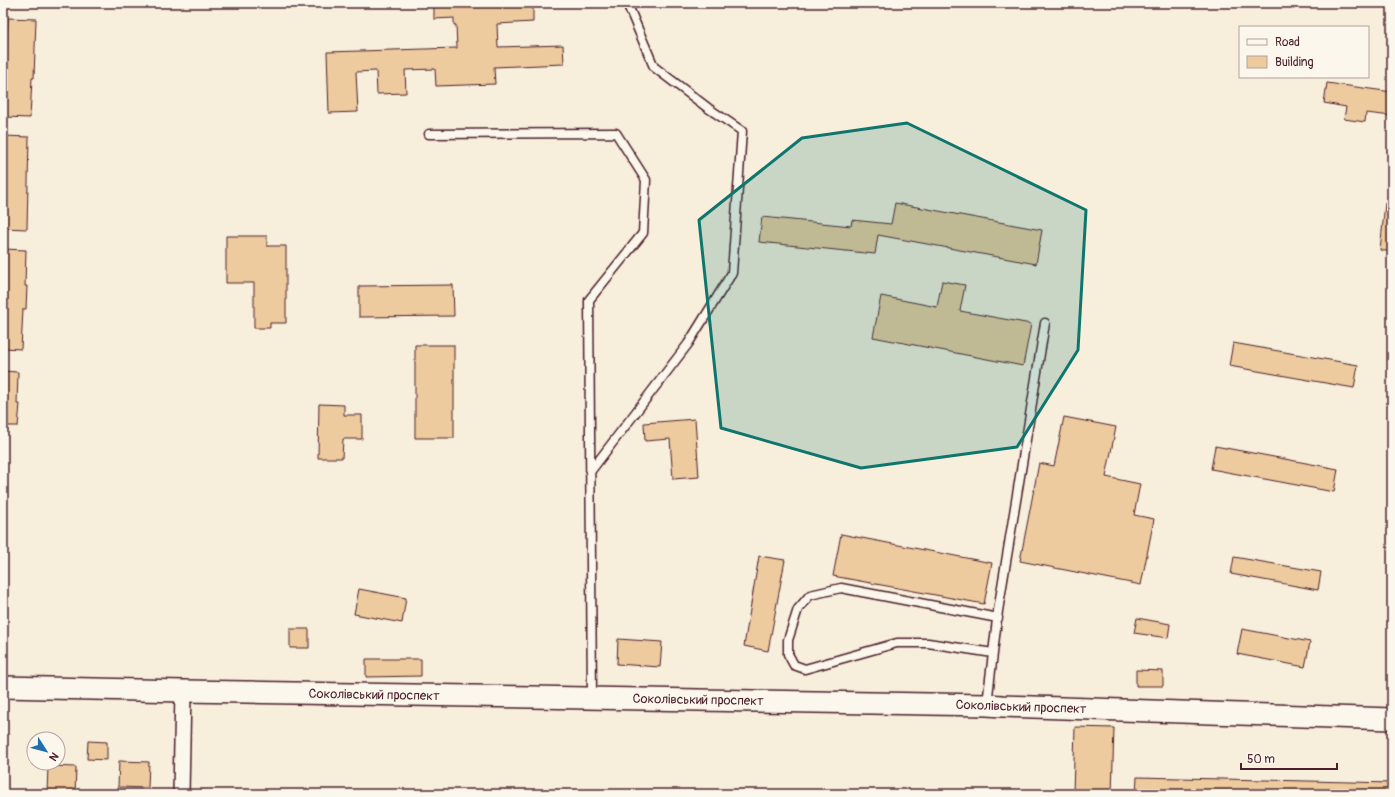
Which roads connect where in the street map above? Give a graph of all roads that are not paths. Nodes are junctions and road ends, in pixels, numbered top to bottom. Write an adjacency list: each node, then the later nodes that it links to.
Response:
1 (627, 3): 4 (lane)
2 (429, 134): 4 (lane)
3 (1045, 323): 5 (lane)
4 (590, 472): 9 (lane)
5 (998, 618): 6 (lane); 6 (lane)
6 (993, 653): 10 (lane)
7 (3, 687): 8 (street, Соколівський проспект)
8 (183, 691): 9 (street, Соколівський проспект); 12 (street)
9 (592, 698): 10 (street, Соколівський проспект)
10 (987, 705): 11 (street, Соколівський проспект)
11 (1392, 719)
12 (181, 794)

